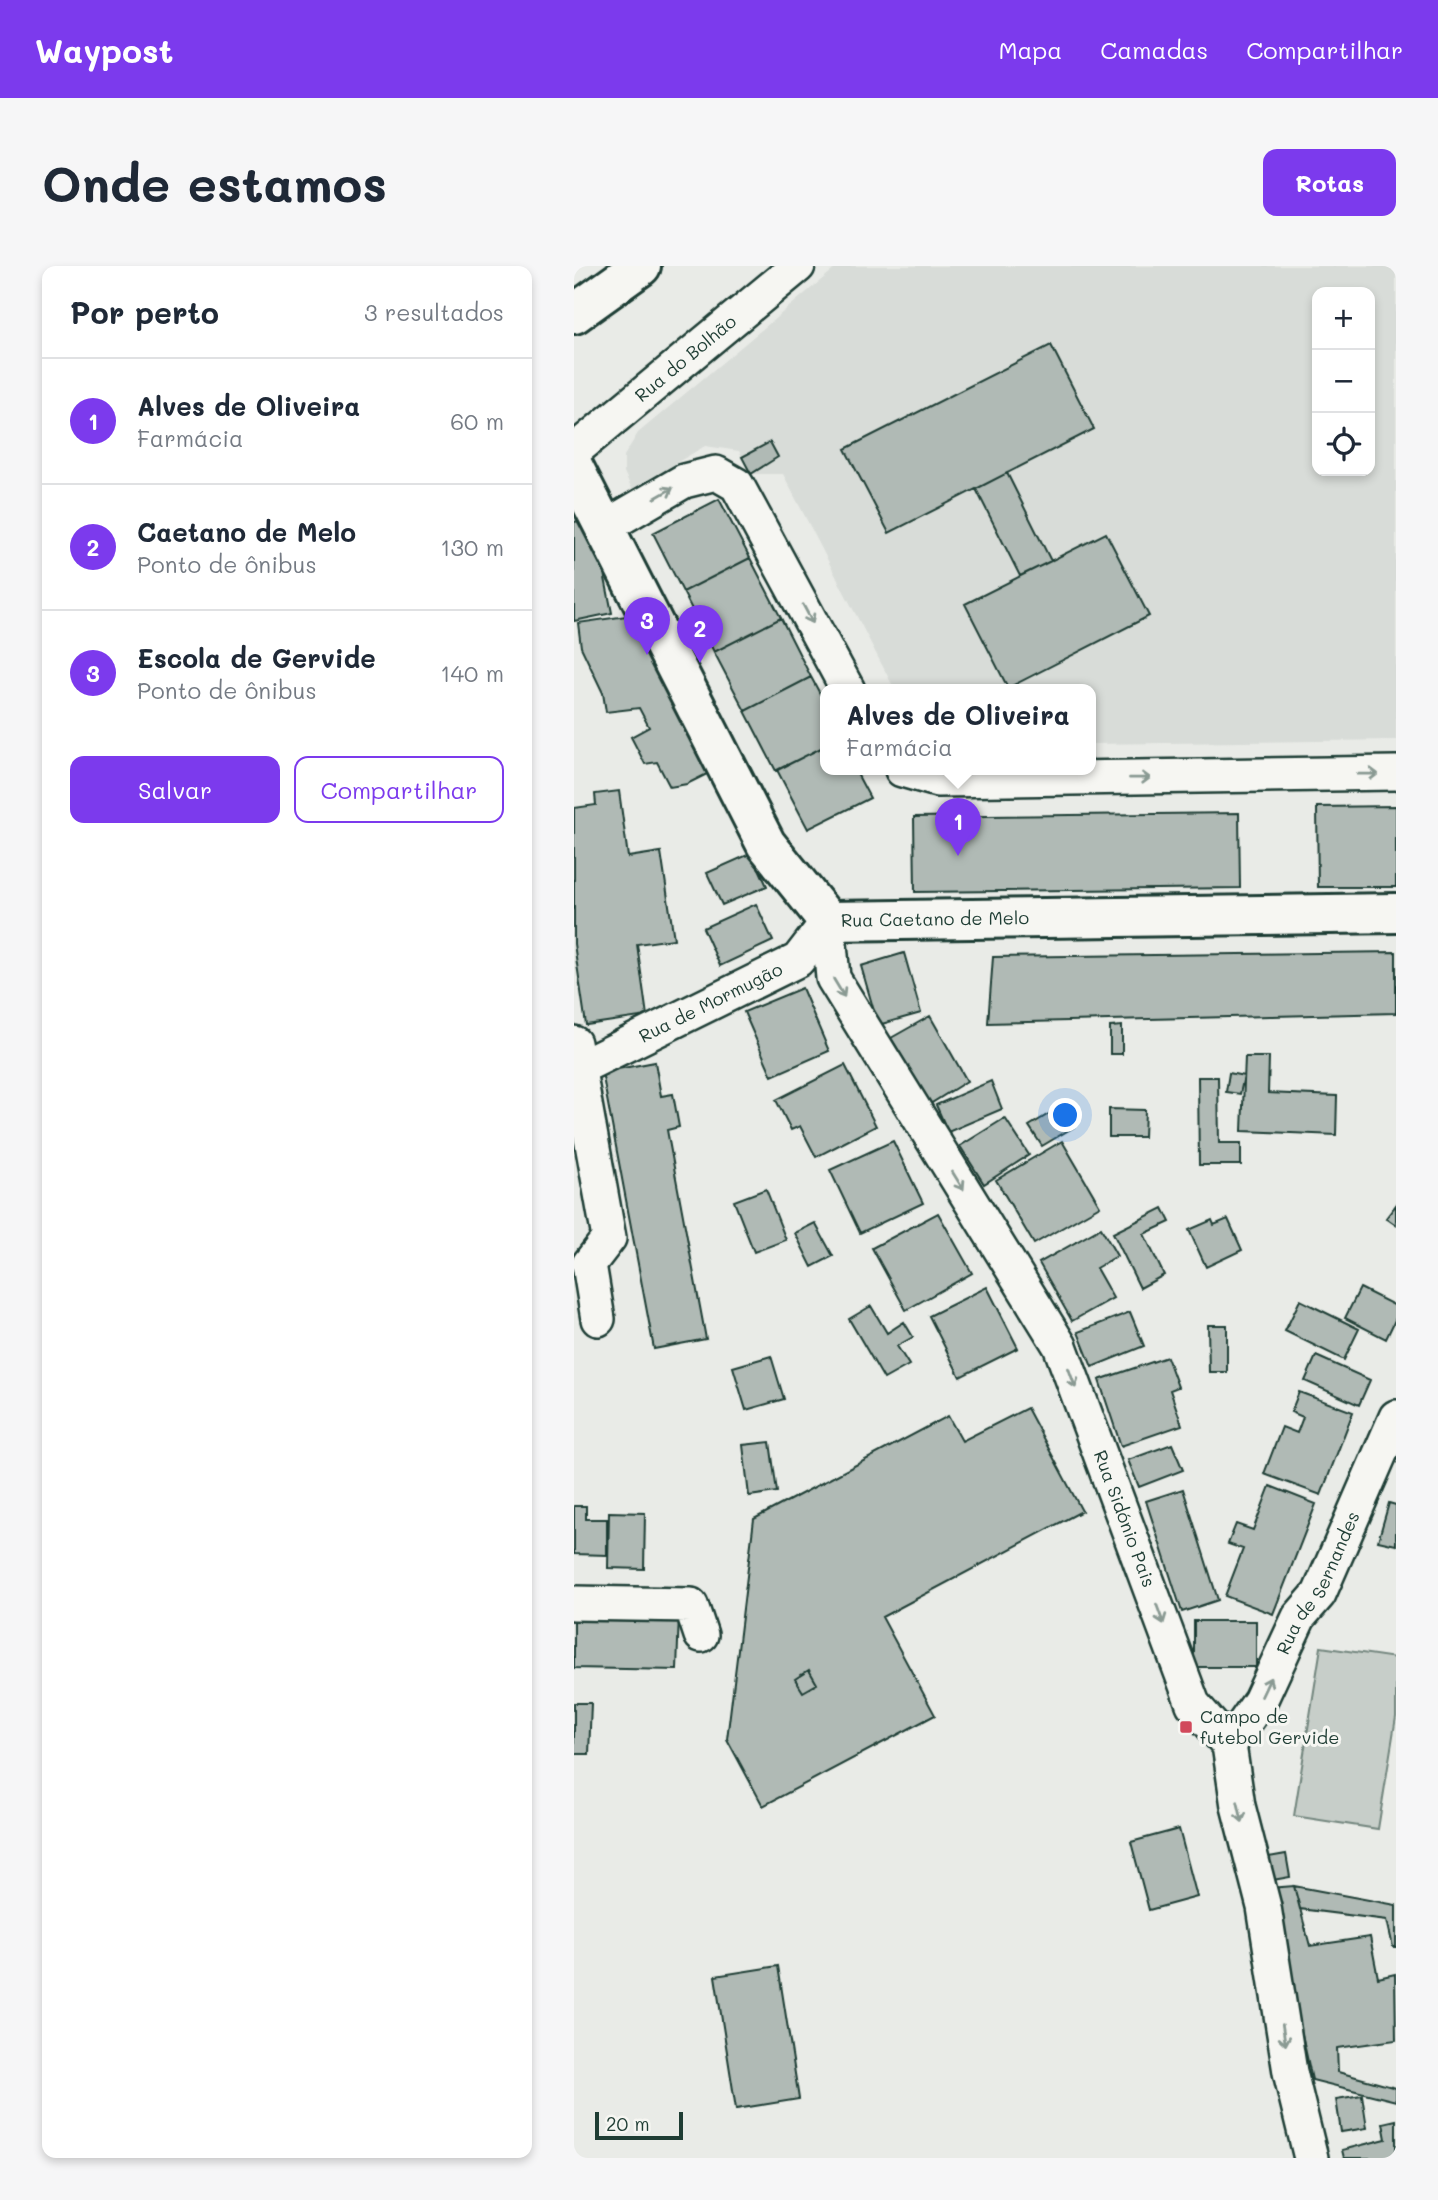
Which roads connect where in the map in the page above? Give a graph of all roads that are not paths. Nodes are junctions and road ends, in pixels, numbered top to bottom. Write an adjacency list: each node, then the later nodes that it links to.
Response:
1 (619, 266): 4 (main road)
2 (641, 266): 4 (main road)
3 (798, 266): 5 (street, Rua do Bolhão)
4 (574, 314)
5 (574, 452)
6 (574, 468): 7 (main road, Rua Caetano de Melo)
7 (605, 527): 8 (street, one-way to 8); 12 (main road, Rua Caetano de Melo)
8 (845, 684)
9 (1396, 774): 10 (street, one-way to 9)
10 (920, 775)
11 (1396, 913): 12 (main road, Rua Caetano de Melo)
12 (828, 921): 13 (street, Rua de Mormugão); 20 (street, Rua Sidónio Pais, one-way to 20)
13 (576, 1055): 14 (street)
14 (587, 1200): 15 (street)
15 (598, 1319)
16 (1396, 1417): 17 (street, Rua de Sernandes)
17 (1386, 1462): 20 (street, Rua de Sernandes, one-way to 17)
18 (574, 1603): 19 (street)
19 (701, 1635)
20 (1229, 1745): 21 (street, one-way to 21)
21 (1311, 2158)

